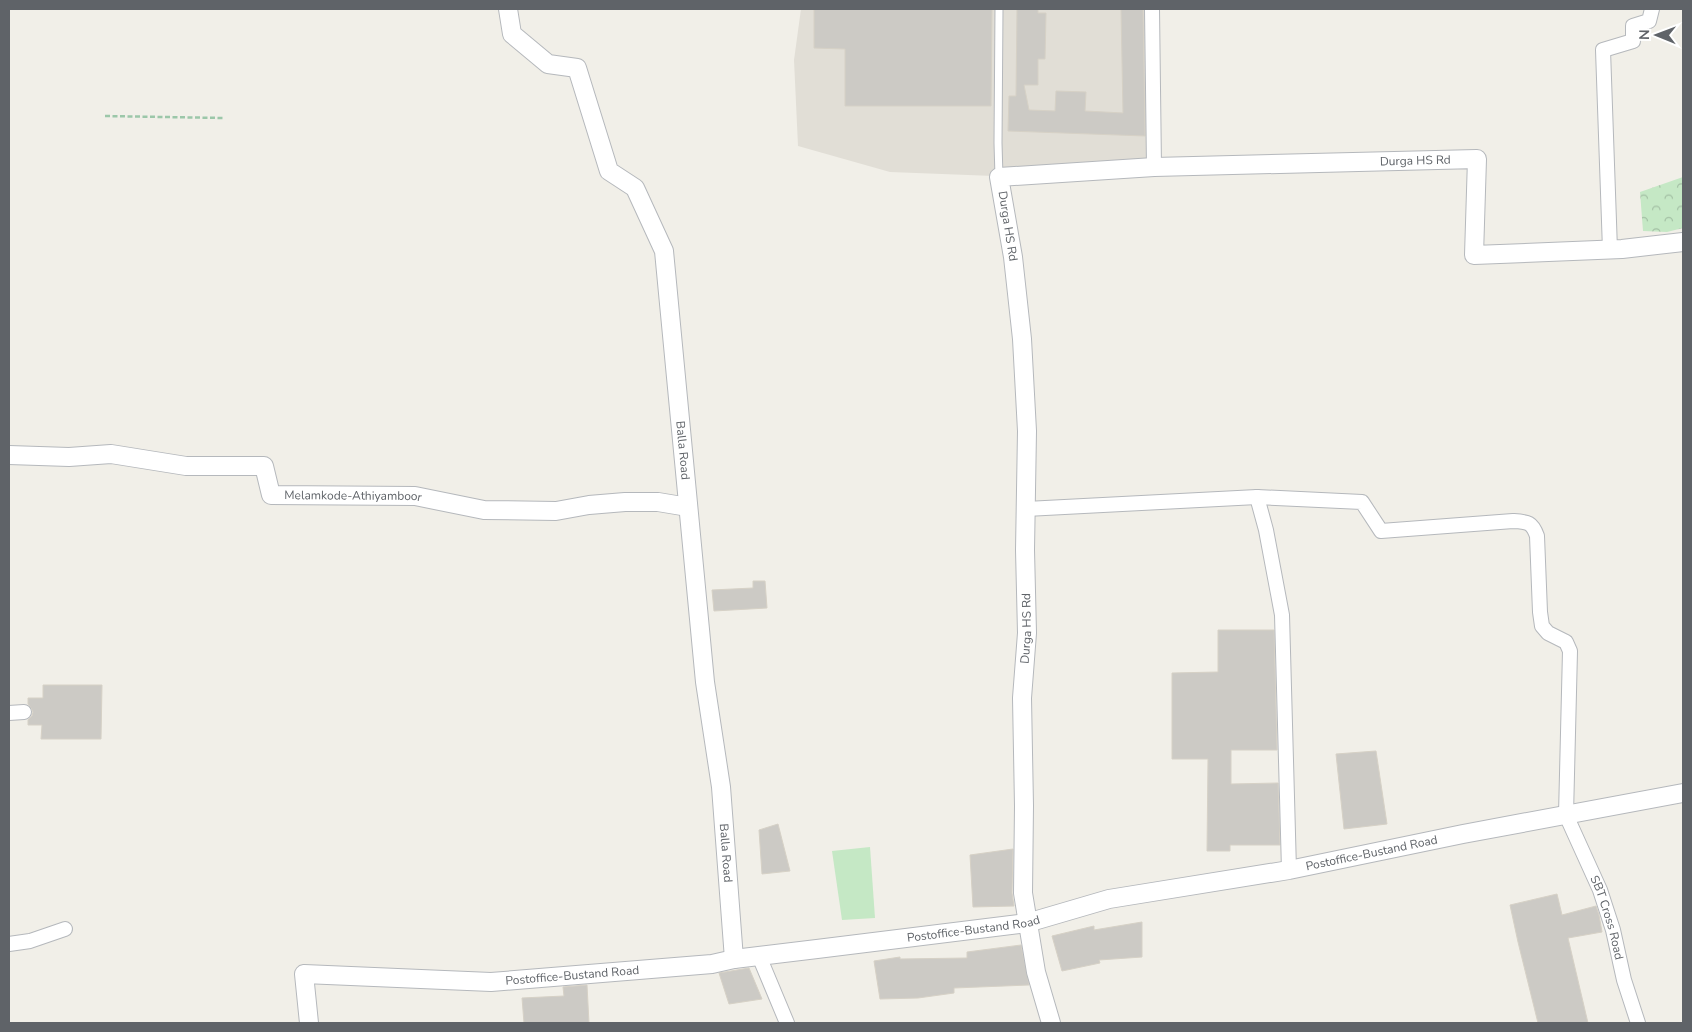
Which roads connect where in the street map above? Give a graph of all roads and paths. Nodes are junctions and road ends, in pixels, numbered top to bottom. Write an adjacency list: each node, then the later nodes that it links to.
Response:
1 (508, 9): 13 (street, Balla Road)
2 (999, 9): 8 (lane)
3 (1152, 9): 7 (street)
4 (1652, 9): 10 (street)
5 (105, 116): 6 (path)
6 (223, 118)
7 (1154, 167): 8 (street, Durga HS Rd); 10 (street, Durga HS Rd)
8 (999, 177): 14 (street, Durga HS Rd)
9 (1683, 242): 10 (street, Durga HS Rd)
10 (1610, 250)
11 (9, 455): 13 (street, Melamkode-Athiyamboor)
12 (1257, 497): 14 (street); 18 (street); 19 (street)
13 (688, 507): 24 (street, Balla Road)
14 (1026, 509): 20 (street, Durga HS Rd)
15 (24, 712): 16 (street)
16 (9, 713)
17 (1683, 793): 18 (street, Postoffice-Bustand Road)
18 (1566, 815): 19 (street, Postoffice-Bustand Road); 28 (street, SBT Cross Road)
19 (1289, 870): 20 (street, Postoffice-Bustand Road)
20 (1027, 923): 23 (street, Postoffice-Bustand Road); 27 (street, Durga HS Rd)
21 (65, 929): 22 (street)
22 (9, 944)
23 (759, 956): 24 (street, Postoffice-Bustand Road); 26 (street)
24 (734, 960): 25 (street, Postoffice-Bustand Road)
25 (309, 1023)
26 (787, 1023)
27 (1051, 1023)
28 (1638, 1023)

